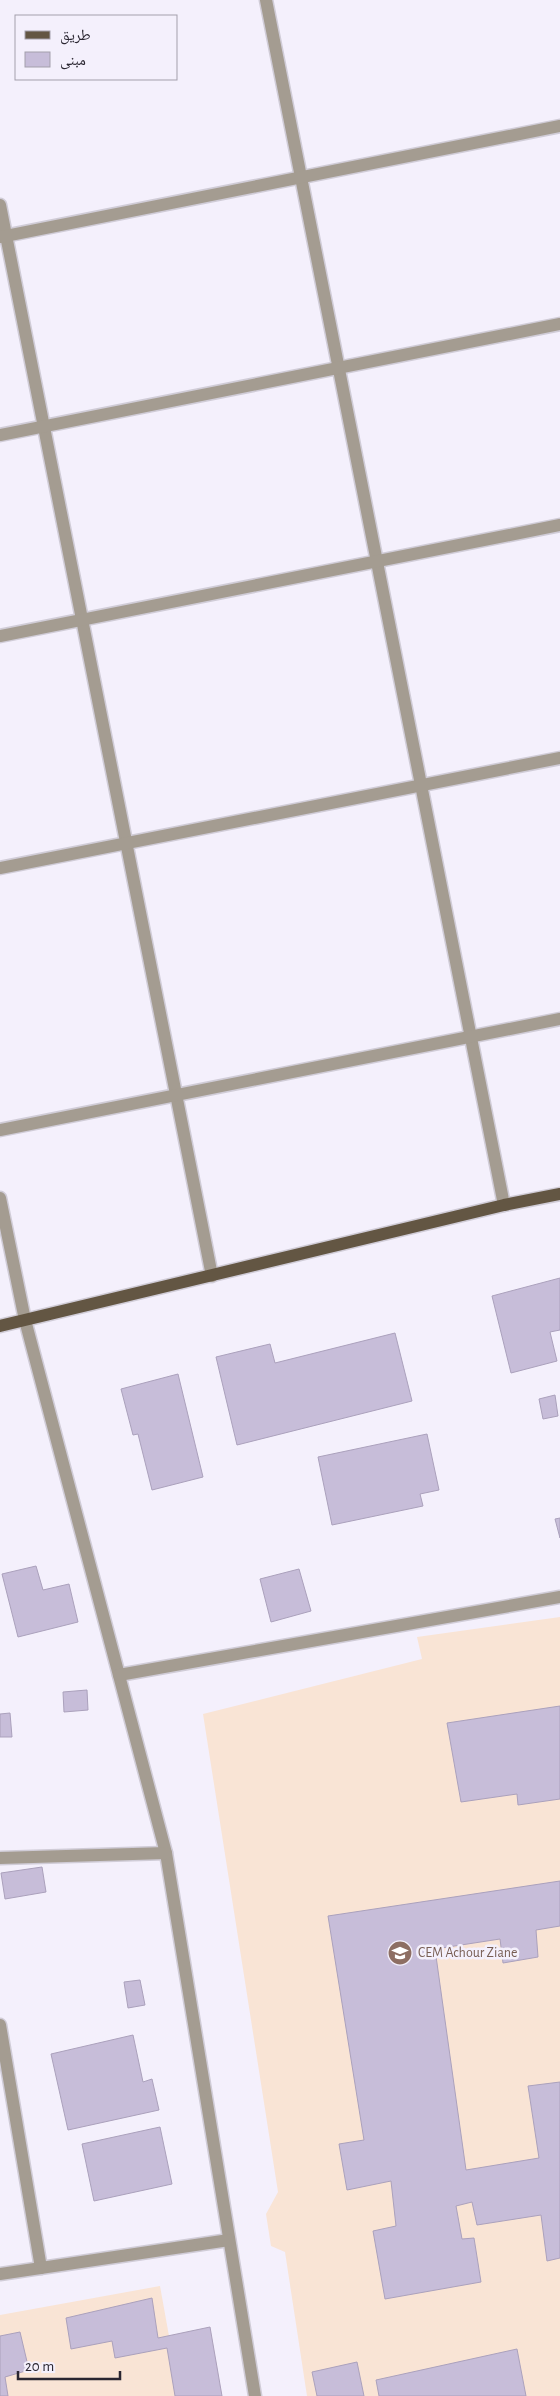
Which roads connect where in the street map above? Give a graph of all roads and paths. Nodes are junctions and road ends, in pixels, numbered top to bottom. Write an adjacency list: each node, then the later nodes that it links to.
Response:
1 (266, 0): 3 (street)
2 (560, 126): 3 (street)
3 (301, 177): 5 (street); 7 (street)
4 (0, 205): 5 (street)
5 (3, 236): 8 (street)
6 (560, 324): 7 (street)
7 (339, 368): 8 (street); 11 (street)
8 (44, 427): 9 (street); 12 (street)
9 (0, 435)
10 (560, 526): 11 (street)
11 (377, 562): 12 (street); 15 (street)
12 (82, 620): 13 (street); 16 (street)
13 (0, 636)
14 (560, 758): 15 (street)
15 (421, 785): 16 (street); 19 (street)
16 (127, 844): 17 (street); 20 (street)
17 (0, 868)
18 (560, 1019): 19 (street)
19 (471, 1036): 20 (street); 24 (street)
20 (176, 1095): 21 (street); 25 (street)
21 (0, 1130)
22 (560, 1194): 24 (main road)
23 (0, 1198): 26 (street)
24 (504, 1205): 25 (main road)
25 (212, 1276): 26 (main road)
26 (25, 1320): 27 (main road); 29 (street)
27 (0, 1326)
28 (560, 1597): 29 (street)
29 (119, 1676): 30 (street)
30 (166, 1853): 31 (street); 33 (street)
31 (0, 1858)
32 (0, 2025): 34 (street)
33 (229, 2240): 34 (street); 36 (street)
34 (41, 2268): 35 (street)
35 (0, 2274)
36 (255, 2396)

